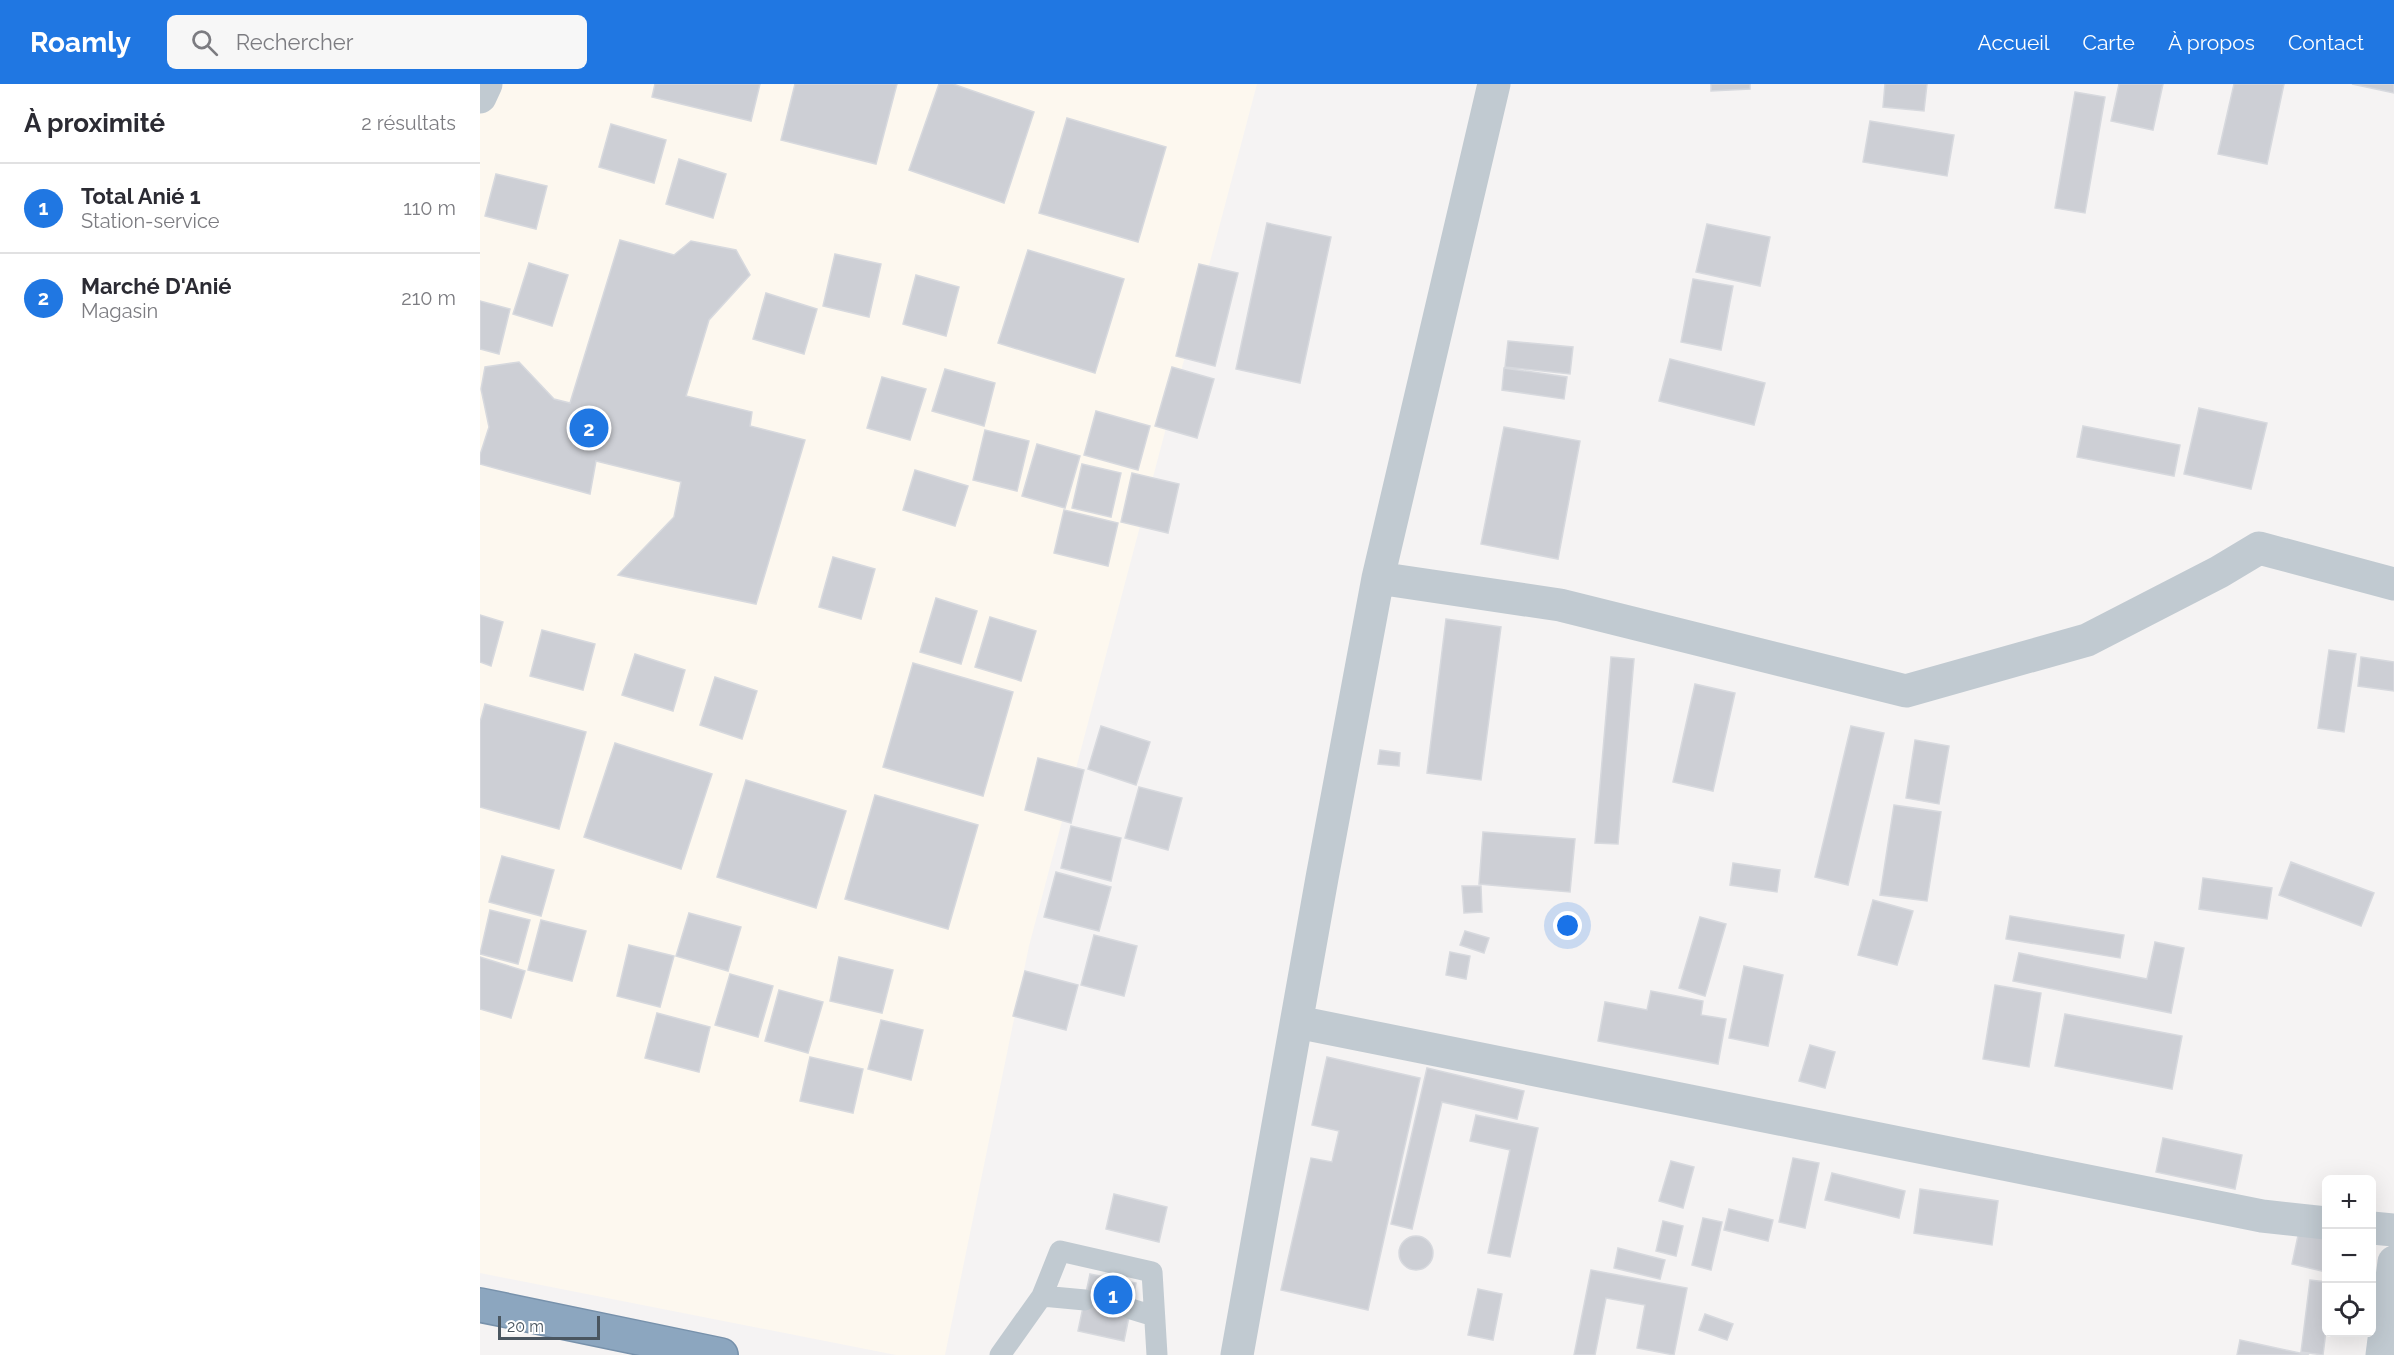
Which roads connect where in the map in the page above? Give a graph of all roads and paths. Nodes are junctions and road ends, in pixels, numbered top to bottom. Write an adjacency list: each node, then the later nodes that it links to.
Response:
1 (486, 84): 3 (street)
2 (1494, 84): 4 (street)
3 (480, 97)
4 (1377, 578): 5 (street); 6 (street)
5 (2394, 584)
6 (1297, 1022): 7 (street); 19 (street)
7 (2322, 1223)
8 (2376, 1228): 9 (street)
9 (2394, 1230)
10 (2394, 1262): 20 (street)
11 (1042, 1296): 12 (lane); 15 (lane); 17 (lane)
12 (1085, 1300)
13 (480, 1305): 16 (highway)
14 (1131, 1309): 15 (lane)
15 (1154, 1316): 18 (lane)
16 (721, 1355)
17 (1000, 1355)
18 (1157, 1355)
19 (1237, 1355)
20 (2382, 1355)

